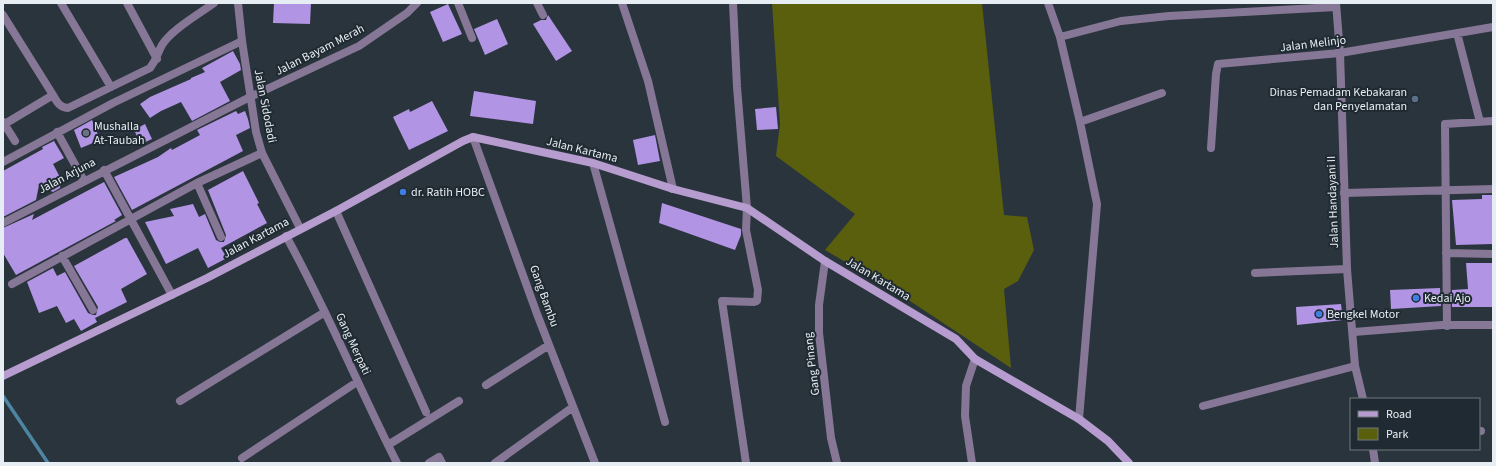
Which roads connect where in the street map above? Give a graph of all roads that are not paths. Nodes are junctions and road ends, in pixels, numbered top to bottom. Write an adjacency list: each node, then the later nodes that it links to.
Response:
1 (61, 3): 21 (street)
2 (127, 3): 20 (street)
3 (214, 3): 20 (street)
4 (238, 3): 18 (street, Jalan Sidodadi)
5 (417, 3): 24 (street, Jalan Bayam Merah)
6 (458, 3): 17 (street)
7 (537, 3): 13 (street)
8 (622, 3): 39 (street)
9 (733, 3): 43 (street)
10 (1048, 3): 16 (street)
11 (1336, 5): 16 (street); 19 (street, Jalan Handayani II)
12 (3, 15): 23 (street)
13 (543, 15)
14 (1493, 27): 15 (street, Jalan Melinjo)
15 (1456, 33): 19 (street, Jalan Melinjo); 27 (street)
16 (1060, 37): 26 (street)
17 (472, 38)
18 (242, 41): 24 (street, Jalan Sidodadi); 29 (street)
19 (1340, 53): 32 (street, Jalan Melinjo); 42 (street, Jalan Handayani II)
20 (157, 59): 21 (street)
21 (111, 87): 23 (street)
22 (1162, 93): 26 (street)
23 (53, 95): 28 (street)
24 (250, 97): 33 (street, Jalan Sidodadi); 36 (street, Jalan Arjuna)
25 (1493, 121): 27 (street)
26 (1080, 122): 75 (street)
27 (1480, 122): 41 (street)
28 (3, 123): 31 (street)
29 (57, 132): 34 (street); 37 (street)
30 (474, 137): 35 (main road, Jalan Kartama); 44 (main road, Jalan Kartama); 63 (street, Gang Bambu)
31 (15, 142)
32 (1211, 148)
33 (262, 153): 38 (street); 47 (street, Jalan Sidodadi)
34 (3, 162)
35 (593, 163): 39 (main road, Jalan Kartama); 76 (street)
36 (104, 170): 37 (street, Jalan Arjuna); 45 (street)
37 (84, 181): 46 (street, Jalan Arjuna)
38 (197, 183): 45 (street); 49 (street)
39 (673, 189): 43 (main road, Jalan Kartama)
40 (1493, 189): 41 (street)
41 (1445, 190): 42 (street); 50 (street)
42 (1344, 193): 54 (street, Jalan Handayani II)
43 (747, 208): 53 (main road, Jalan Kartama); 85 (street)
44 (336, 211): 47 (main road, Jalan Kartama); 74 (street)
45 (131, 220): 52 (street); 57 (street)
46 (3, 223)
47 (300, 228): 48 (main road, Jalan Kartama)
48 (286, 236): 57 (main road, Jalan Kartama); 59 (street, Gang Merpati)
49 (222, 237)
50 (1446, 253): 51 (street); 61 (street)
51 (1493, 254)
52 (62, 256): 56 (street); 58 (street)
53 (825, 261): 64 (main road, Jalan Kartama); 86 (street, Gang Pinang)
54 (1347, 269): 55 (street); 62 (street, Jalan Handayani II)
55 (1255, 273)
56 (12, 284)
57 (172, 295): 66 (main road, Jalan Kartama)
58 (93, 310)
59 (325, 312): 67 (street, Gang Merpati); 70 (street)
60 (1493, 325): 61 (street)
61 (1447, 326): 62 (street)
62 (1354, 332): 65 (street, Jalan Handayani II)
63 (549, 345): 68 (street); 73 (street, Gang Bambu)
64 (975, 359): 75 (main road, Jalan Kartama); 87 (street)
65 (1356, 366): 69 (street, Jalan Handayani II); 72 (street)
66 (3, 376)
67 (357, 382): 77 (street, Gang Merpati); 79 (street)
68 (486, 385)
69 (1363, 398)
70 (180, 401)
71 (459, 401): 77 (street)
72 (1203, 406)
73 (573, 407): 83 (street); 84 (street, Gang Bambu)
74 (426, 412)
75 (1079, 420): 88 (main road, Jalan Kartama)
76 (665, 422)
77 (388, 445): 80 (street, Gang Merpati)
78 (1373, 450): 89 (street)
79 (242, 458)
80 (397, 463)
81 (429, 463): 82 (street)
82 (442, 463)
83 (495, 463)
84 (595, 463)
85 (746, 463)
86 (836, 463)
87 (972, 463)
88 (1129, 463)
89 (1375, 463)

